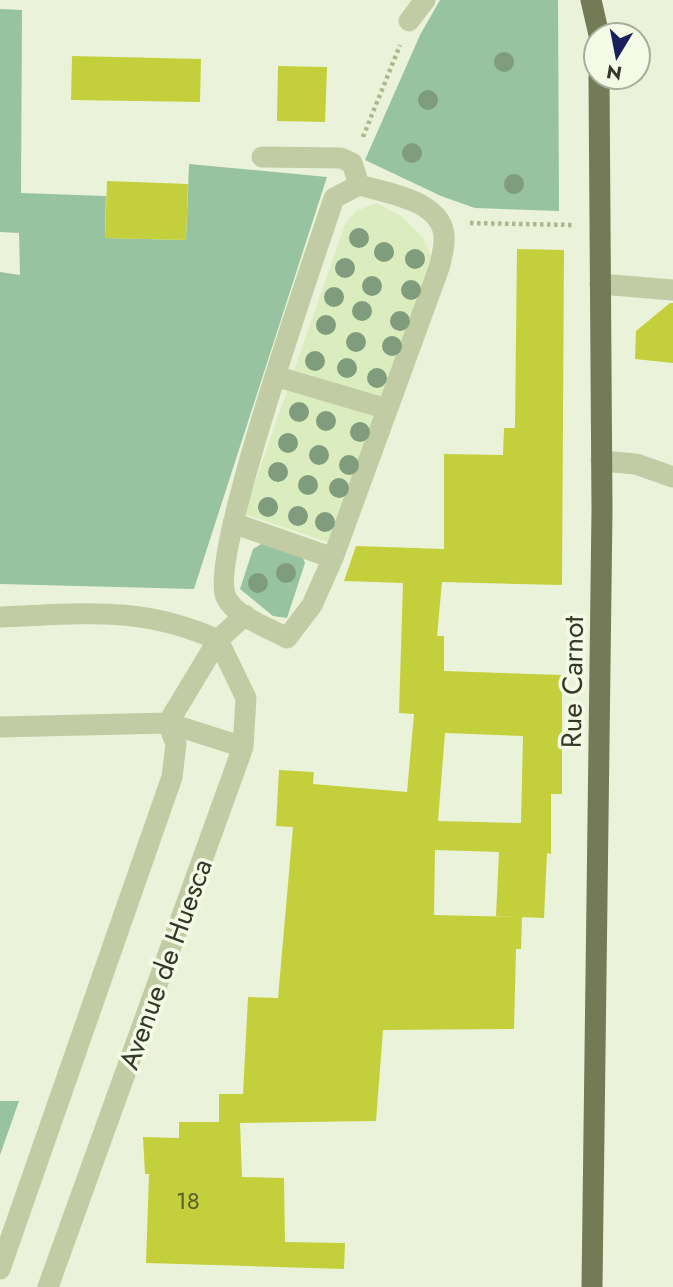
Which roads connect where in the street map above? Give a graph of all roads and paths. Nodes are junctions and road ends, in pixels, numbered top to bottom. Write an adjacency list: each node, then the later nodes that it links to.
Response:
1 (425, 0): 4 (street)
2 (591, 0): 5 (main road)
3 (607, 0): 6 (main road)
4 (409, 21): 9 (path)
5 (596, 21)
6 (602, 21)
7 (599, 91): 12 (main road, Rue Carnot)
8 (262, 157): 9 (street)
9 (352, 163): 10 (street)
10 (359, 185): 11 (street); 15 (street)
11 (441, 223): 12 (path); 16 (street)
12 (599, 226): 13 (main road, Rue Carnot)
13 (600, 284): 14 (street); 17 (main road, Rue Carnot)
14 (673, 290)
15 (275, 376): 16 (street); 19 (street)
16 (387, 409): 20 (street)
17 (601, 461): 18 (street); 29 (main road, Rue Carnot)
18 (673, 477)
19 (233, 523): 20 (street); 21 (street)
20 (333, 558): 21 (street)
21 (246, 615): 23 (street)
22 (0, 617): 23 (street)
23 (218, 640): 24 (street); 26 (street, Avenue de Huesca)
24 (169, 723): 25 (street); 26 (street); 27 (street, Avenue de Huesca)
25 (0, 727)
26 (243, 747): 28 (street, Avenue de Huesca)
27 (0, 1269)
28 (48, 1287)
29 (593, 1287)

